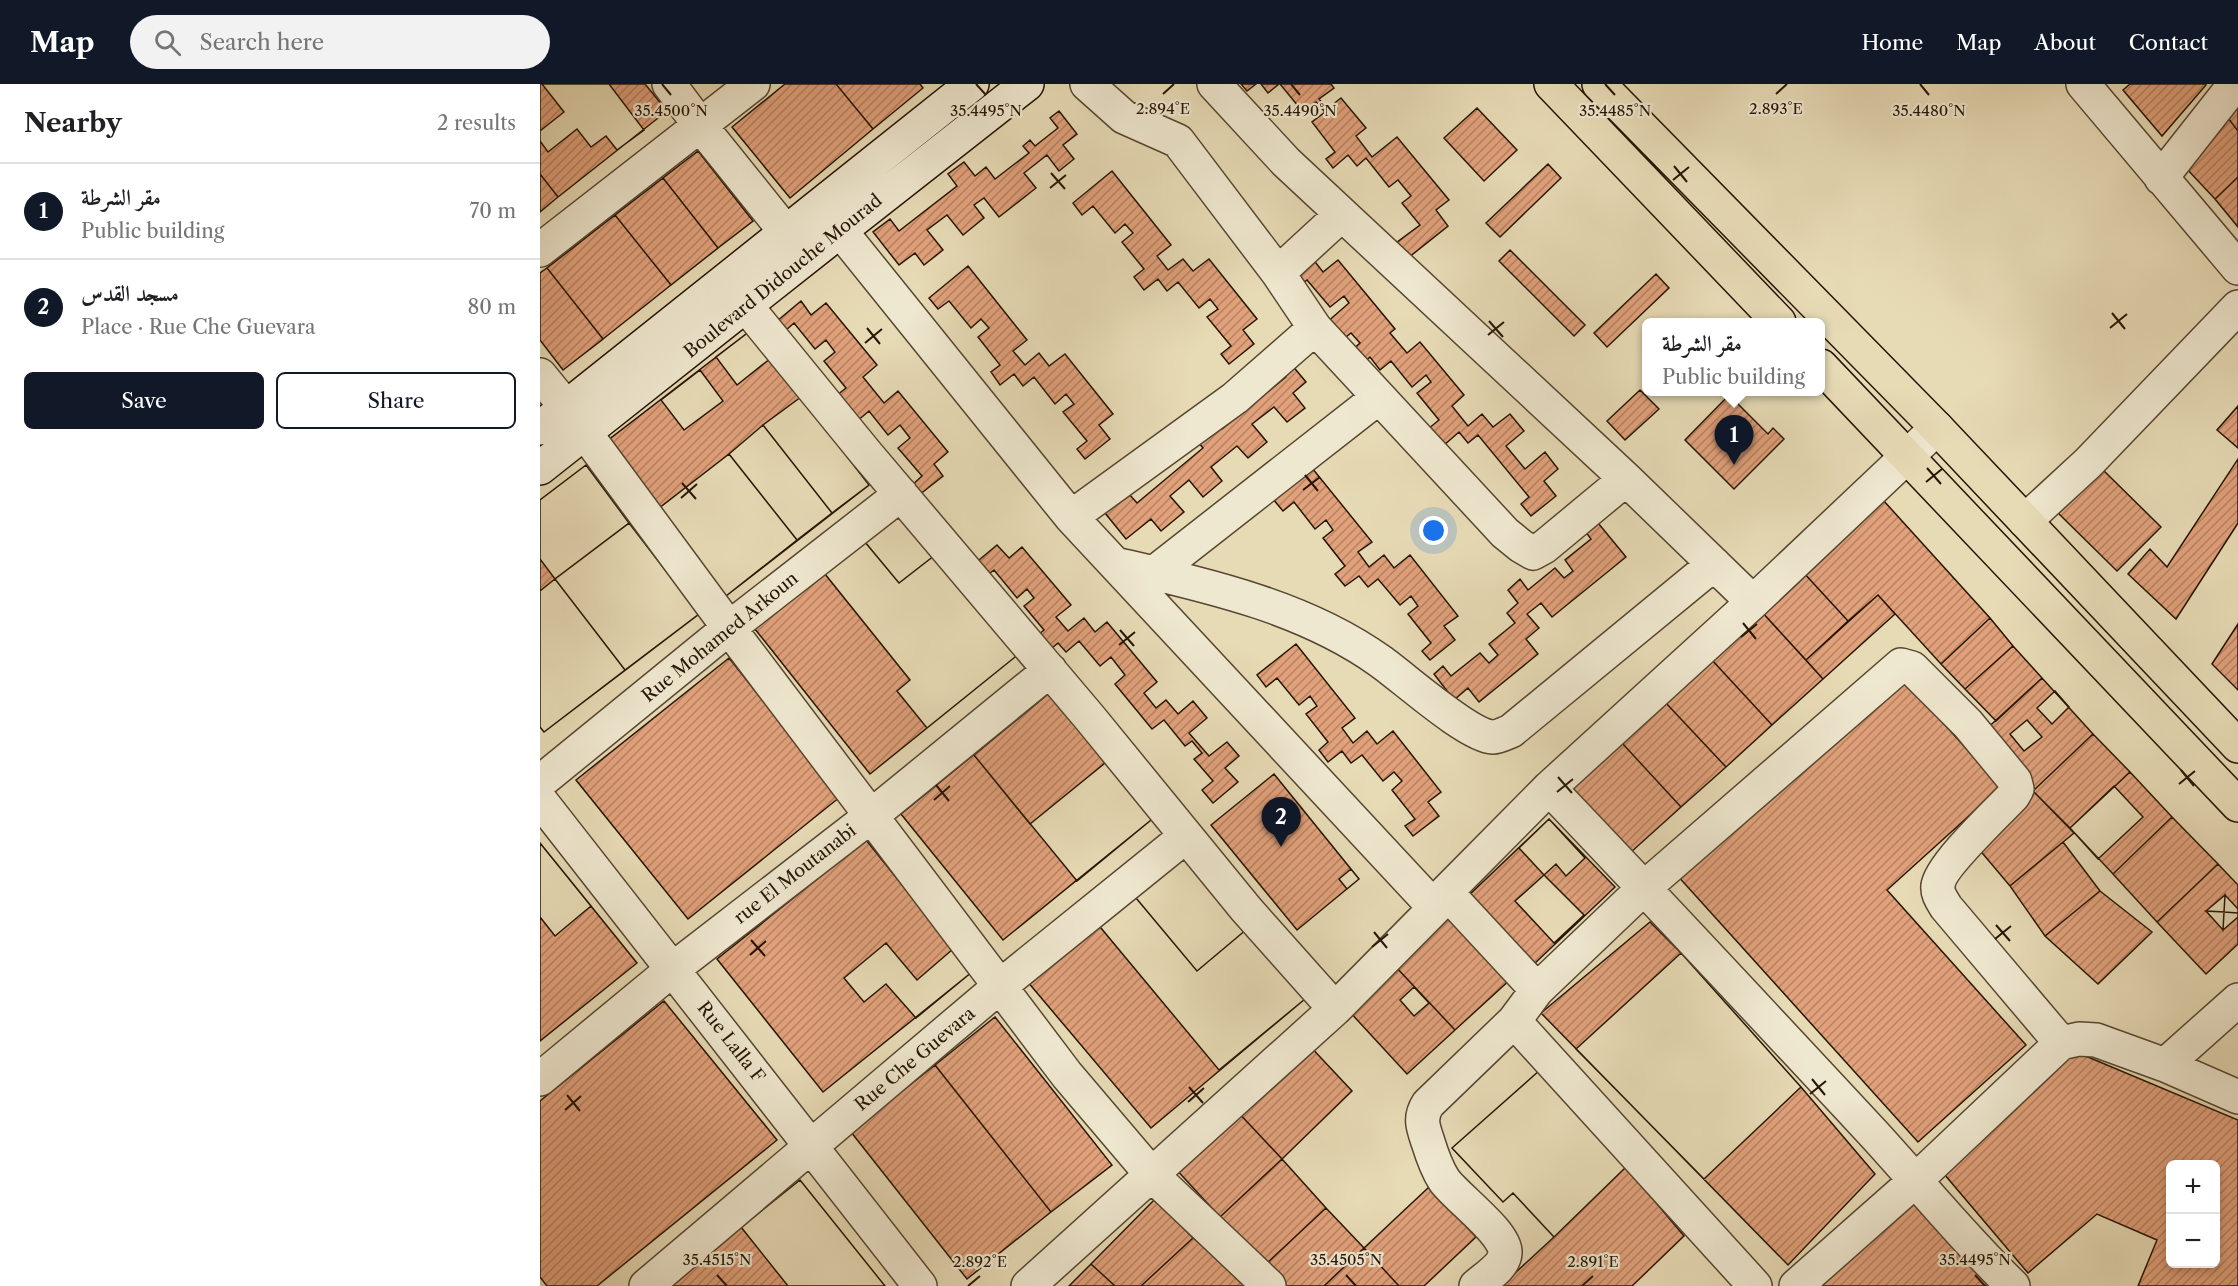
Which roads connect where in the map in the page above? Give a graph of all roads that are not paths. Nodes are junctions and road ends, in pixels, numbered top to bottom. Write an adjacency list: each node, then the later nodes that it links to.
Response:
1 (669, 84): 11 (street)
2 (753, 84): 11 (street)
3 (972, 84): 14 (street, Boulevard Didouche Mourad)
4 (1027, 84): 14 (street, Boulevard Didouche Mourad)
5 (1087, 84): 18 (street)
6 (1214, 84): 13 (street)
7 (1551, 84): 21 (main road)
8 (1599, 84): 28 (main road)
9 (2083, 84): 12 (street)
10 (2235, 84): 12 (street)
11 (699, 124): 15 (street); 16 (street)
12 (2161, 178): 17 (street)
13 (1341, 214): 18 (street); 32 (street)
14 (829, 218): 15 (street, Boulevard Didouche Mourad); 19 (street, Boulevard Didouche Mourad); 34 (street)
15 (785, 231): 26 (street, Boulevard Didouche Mourad)
16 (540, 250)
17 (2238, 268)
18 (1278, 273): 22 (street)
19 (746, 306): 29 (street, Boulevard Didouche Mourad); 33 (street)
20 (2238, 307): 35 (street)
21 (1775, 318)
22 (1315, 328): 25 (street); 34 (street)
23 (1825, 370): 30 (main road)
24 (540, 375): 26 (street)
25 (1379, 397): 32 (street); 38 (street)
26 (566, 406): 27 (street, Boulevard Didouche Mourad); 29 (street)
27 (540, 428)
28 (1937, 428): 30 (street); 35 (main road)
29 (585, 432): 31 (street, Boulevard Didouche Mourad); 40 (street)
30 (1907, 456): 39 (street); 46 (main road)
31 (540, 468)
32 (1626, 479): 37 (street)
33 (902, 494): 40 (street, Rue Mohamed Arkoun); 41 (street)
34 (1071, 517): 36 (street)
35 (2025, 521): 42 (main road)
36 (1115, 564): 38 (street); 50 (street)
37 (1714, 564): 38 (street); 39 (street)
38 (1154, 573)
39 (1753, 602): 44 (street)
40 (729, 628): 43 (street, Rue Mohamed Arkoun); 47 (street)
41 (1050, 670): 47 (street, rue El Moutanabi); 48 (street)
42 (2238, 746)
43 (540, 782)
44 (1549, 788): 49 (street); 50 (street)
45 (540, 800): 51 (street, Rue Lalla F)
46 (2238, 805)
47 (871, 816): 51 (street, rue El Moutanabi); 52 (street)
48 (1186, 836): 52 (street, Rue Che Guevara); 55 (street)
49 (1644, 888): 53 (street); 57 (street); 63 (street)
50 (1440, 900): 53 (street); 55 (street)
51 (673, 969): 59 (street, rue El Moutanabi); 61 (street, Rue Lalla F)
52 (999, 987): 61 (street, Rue Che Guevara); 62 (street)
53 (1538, 990): 56 (street)
54 (2238, 1000): 58 (street)
55 (1335, 1009): 62 (street)
56 (1514, 1021): 68 (street); 69 (street)
57 (2061, 1043): 58 (street); 63 (street)
58 (2165, 1065): 60 (street)
59 (540, 1079)
60 (2238, 1097)
61 (811, 1146): 64 (street, Rue Che Guevara); 65 (street, Rue Lalla F)
62 (1152, 1175): 66 (street); 67 (street)
63 (1916, 1180): 70 (street); 71 (street)
64 (646, 1286)
65 (920, 1286)
66 (1028, 1286)
67 (1269, 1286)
68 (1476, 1286)
69 (1755, 1286)
70 (1796, 1286)
71 (2013, 1286)

